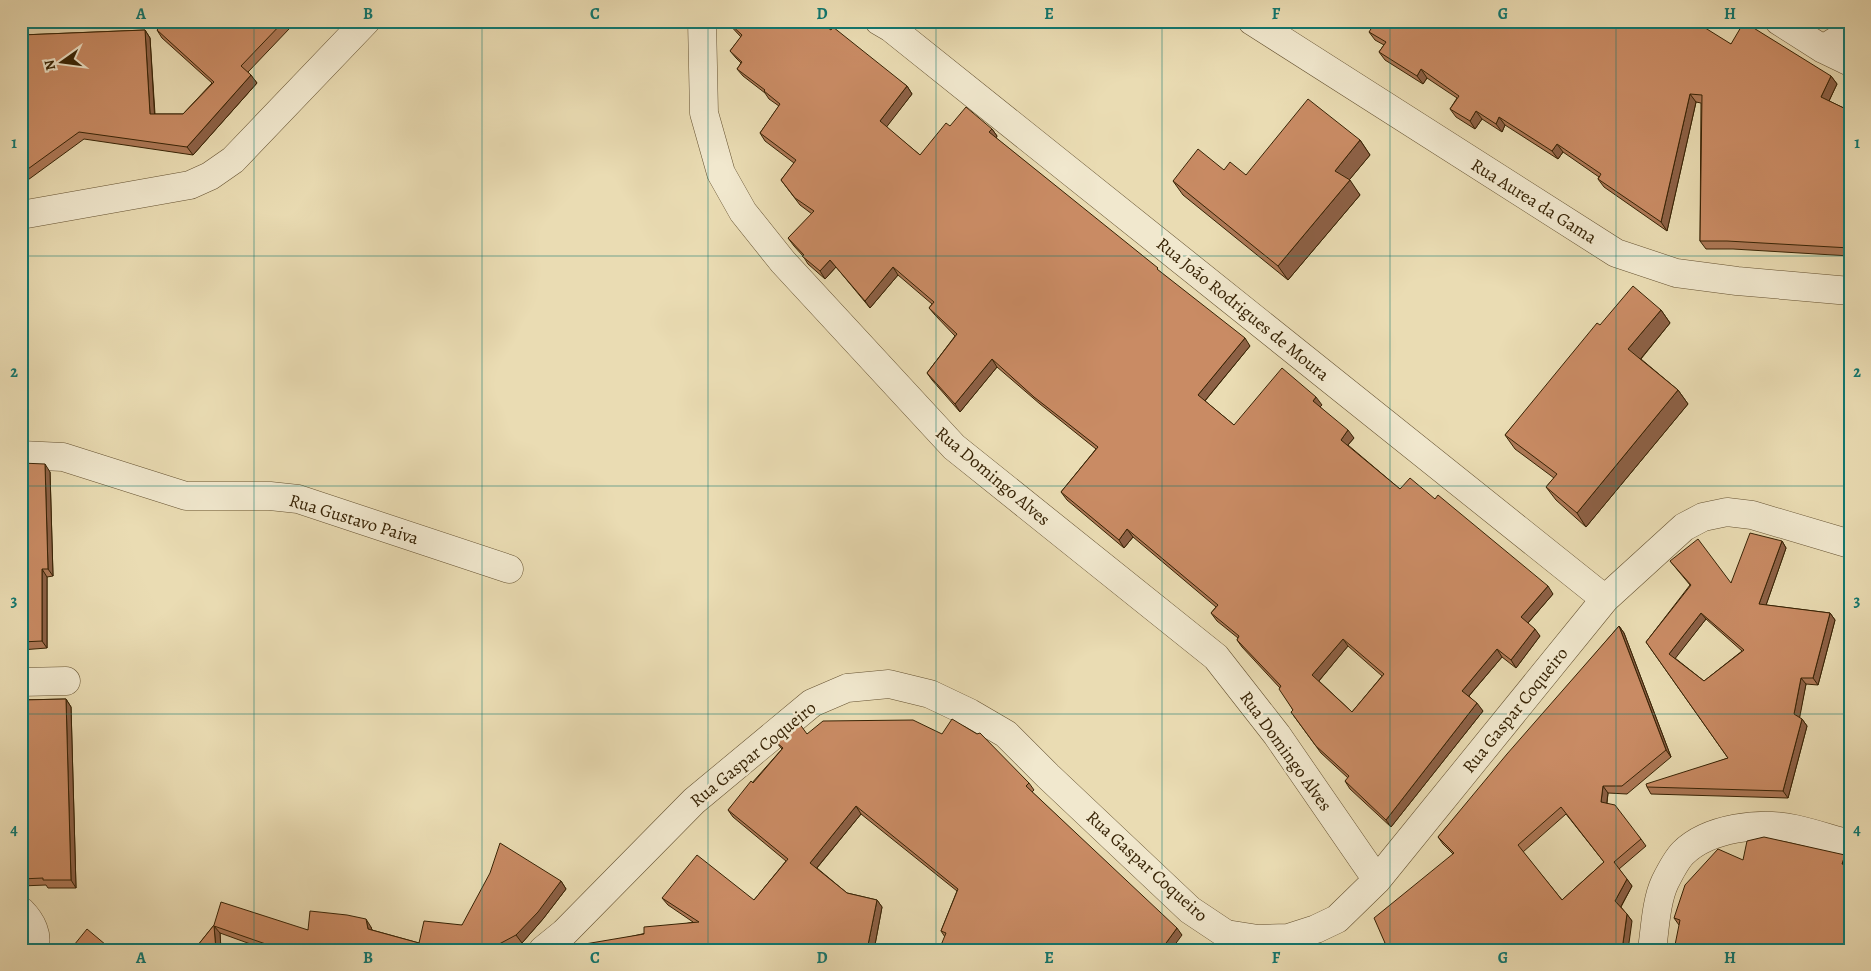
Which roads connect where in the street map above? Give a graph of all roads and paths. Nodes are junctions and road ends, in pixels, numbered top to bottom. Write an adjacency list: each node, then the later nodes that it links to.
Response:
1 (366, 21): 9 (street)
2 (702, 21): 18 (street, Rua Domingo Alves)
3 (879, 21): 14 (street, Rua João Rodrigues de Moura)
4 (1252, 21): 10 (street, Rua Aurea da Gama)
5 (1779, 21): 7 (street)
6 (1850, 32): 7 (street)
7 (1823, 49): 8 (street)
8 (1850, 62)
9 (21, 214)
10 (1850, 291)
11 (21, 455): 13 (street, Rua Gustavo Paiva)
12 (1850, 544): 14 (street, Rua Gaspar Coqueiro)
13 (509, 569)
14 (1605, 599): 18 (street, Rua Gaspar Coqueiro)
15 (66, 681): 16 (street)
16 (21, 682)
17 (1850, 844): 22 (street)
18 (1377, 880): 21 (street, Rua Gaspar Coqueiro)
19 (21, 911): 20 (street)
20 (33, 950)
21 (543, 950)
22 (1652, 950)

